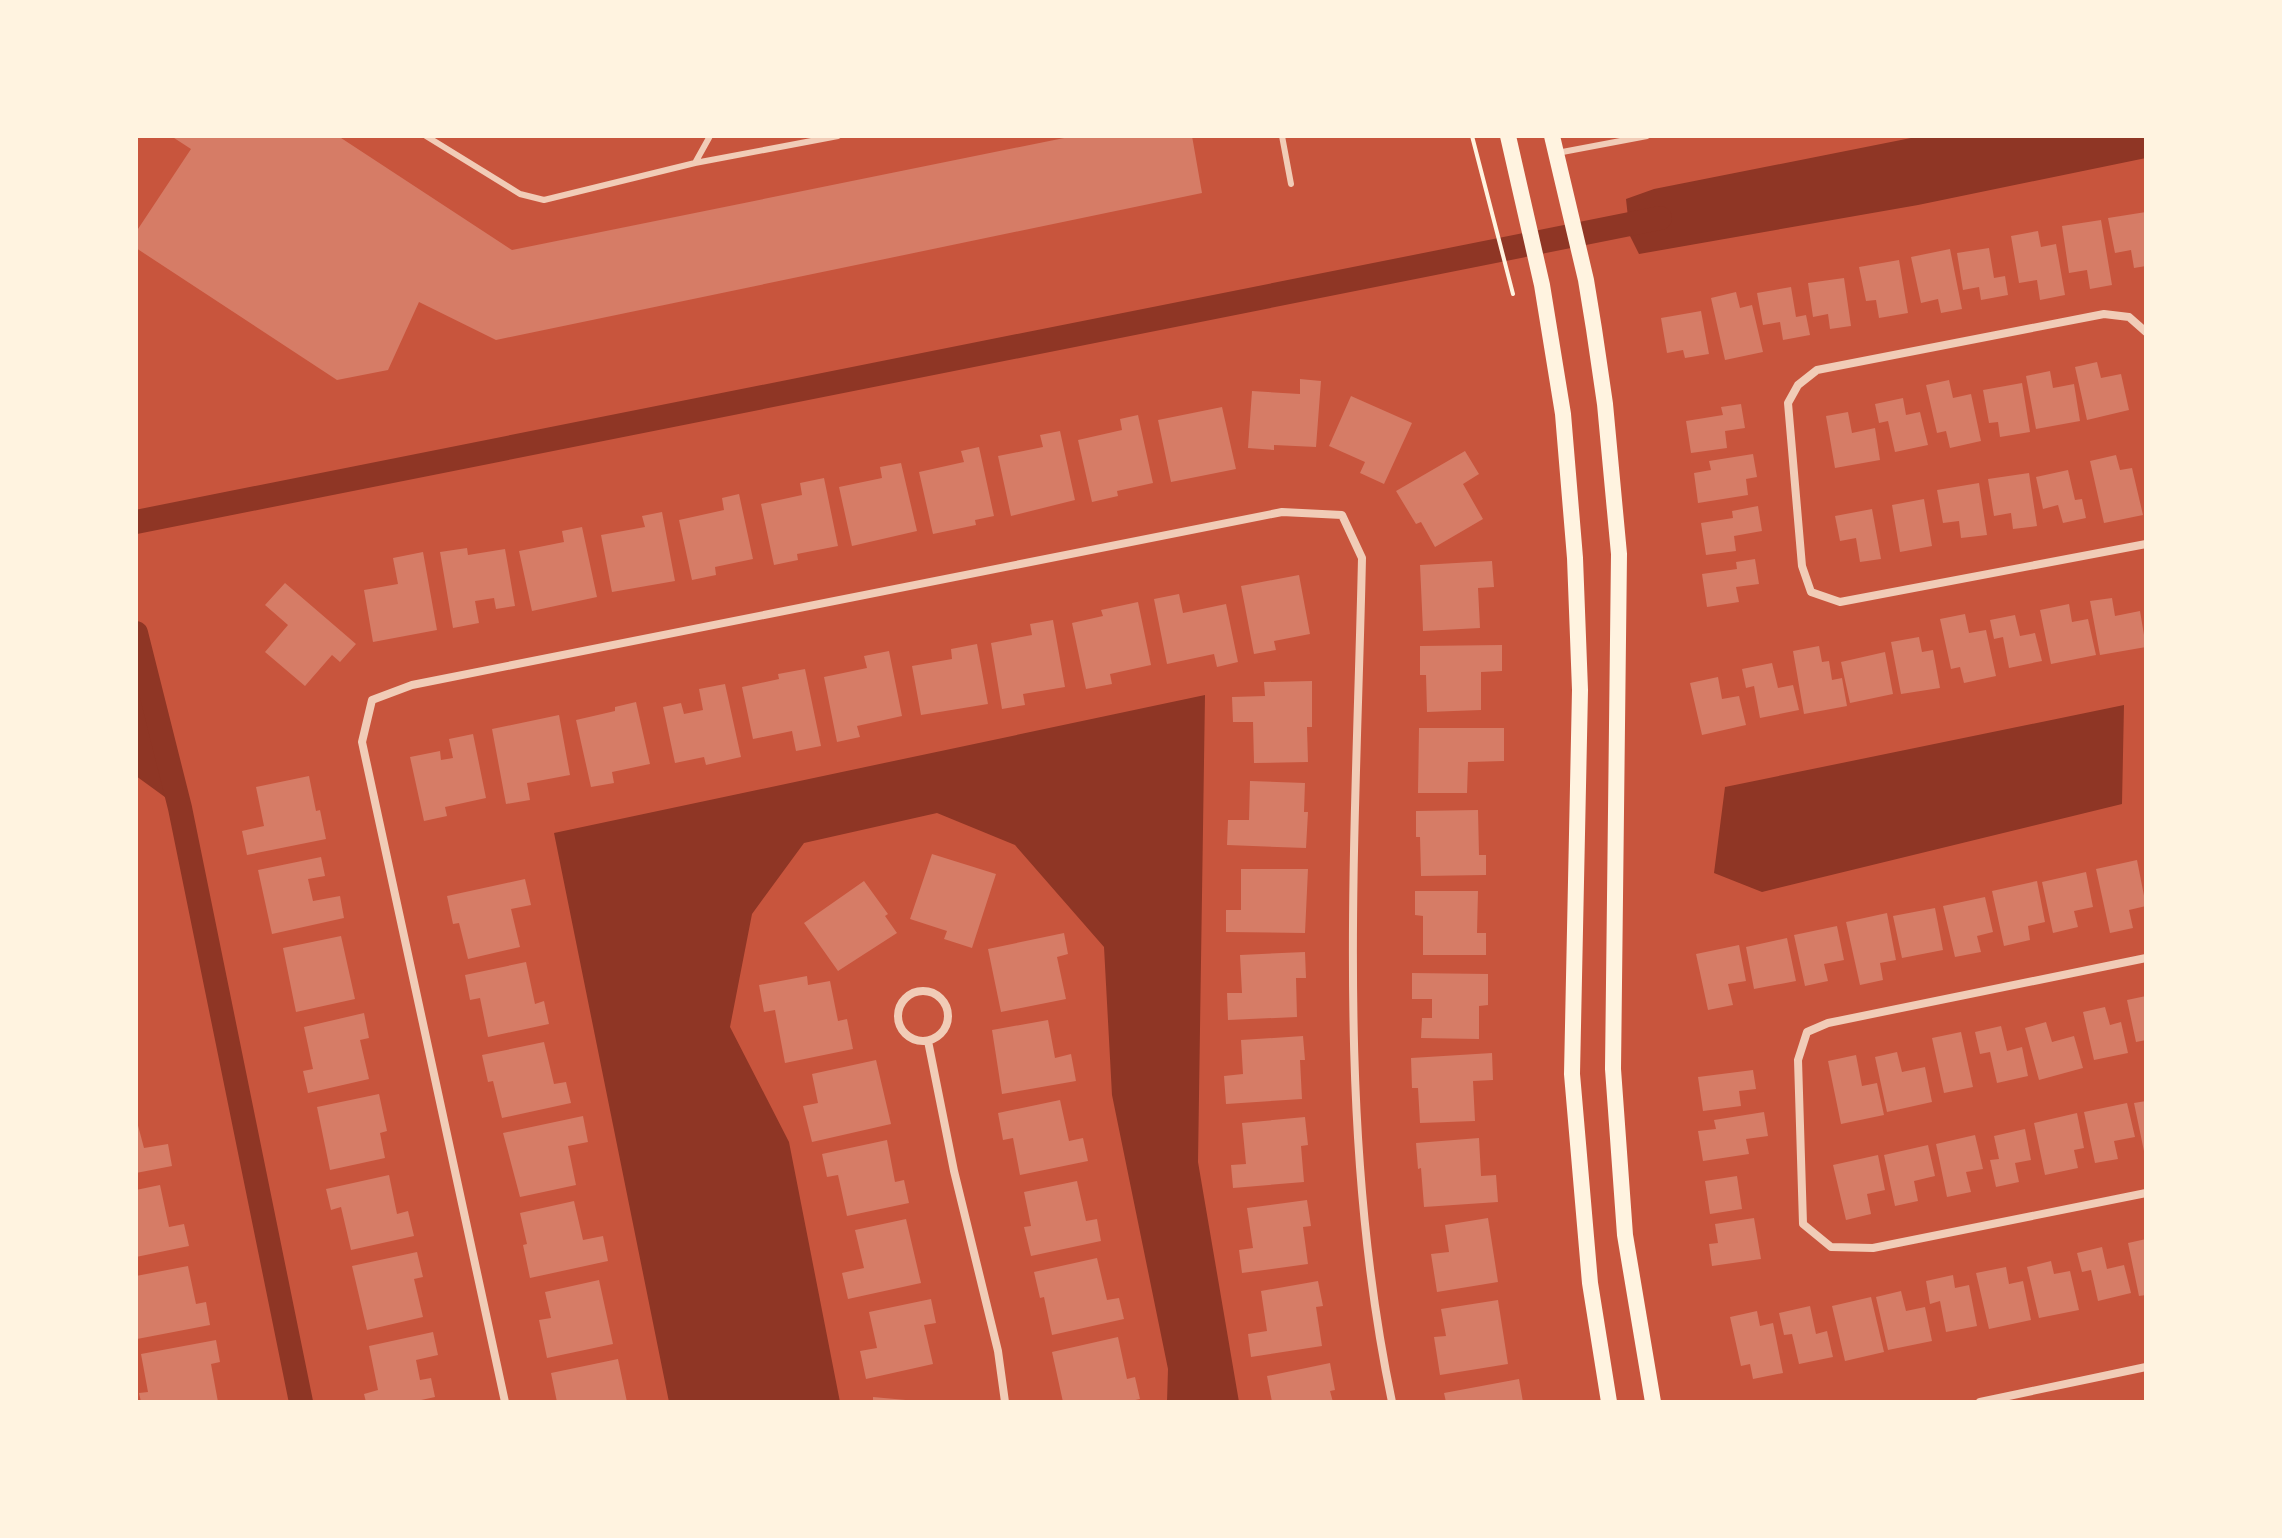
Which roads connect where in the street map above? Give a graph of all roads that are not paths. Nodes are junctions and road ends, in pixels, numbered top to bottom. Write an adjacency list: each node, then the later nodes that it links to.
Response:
1 (426, 136): 10 (lane)
2 (710, 136): 10 (lane)
3 (838, 136): 10 (lane)
4 (1282, 136): 11 (lane)
5 (1508, 136): 21 (main road)
6 (1545, 136): 9 (lane)
7 (1552, 136): 9 (main road)
8 (1647, 136): 9 (lane)
9 (1557, 153): 22 (main road)
10 (695, 163)
11 (1291, 184)
12 (2146, 332): 13 (street)
13 (2146, 544)
14 (2146, 958): 16 (street)
15 (928, 1041): 15 (street); 19 (street)
16 (2146, 1193)
17 (2146, 1367): 23 (street)
18 (505, 1402): 20 (street)
19 (1005, 1402)
20 (1392, 1402)
21 (1609, 1402)
22 (1653, 1402)
23 (1980, 1402)

